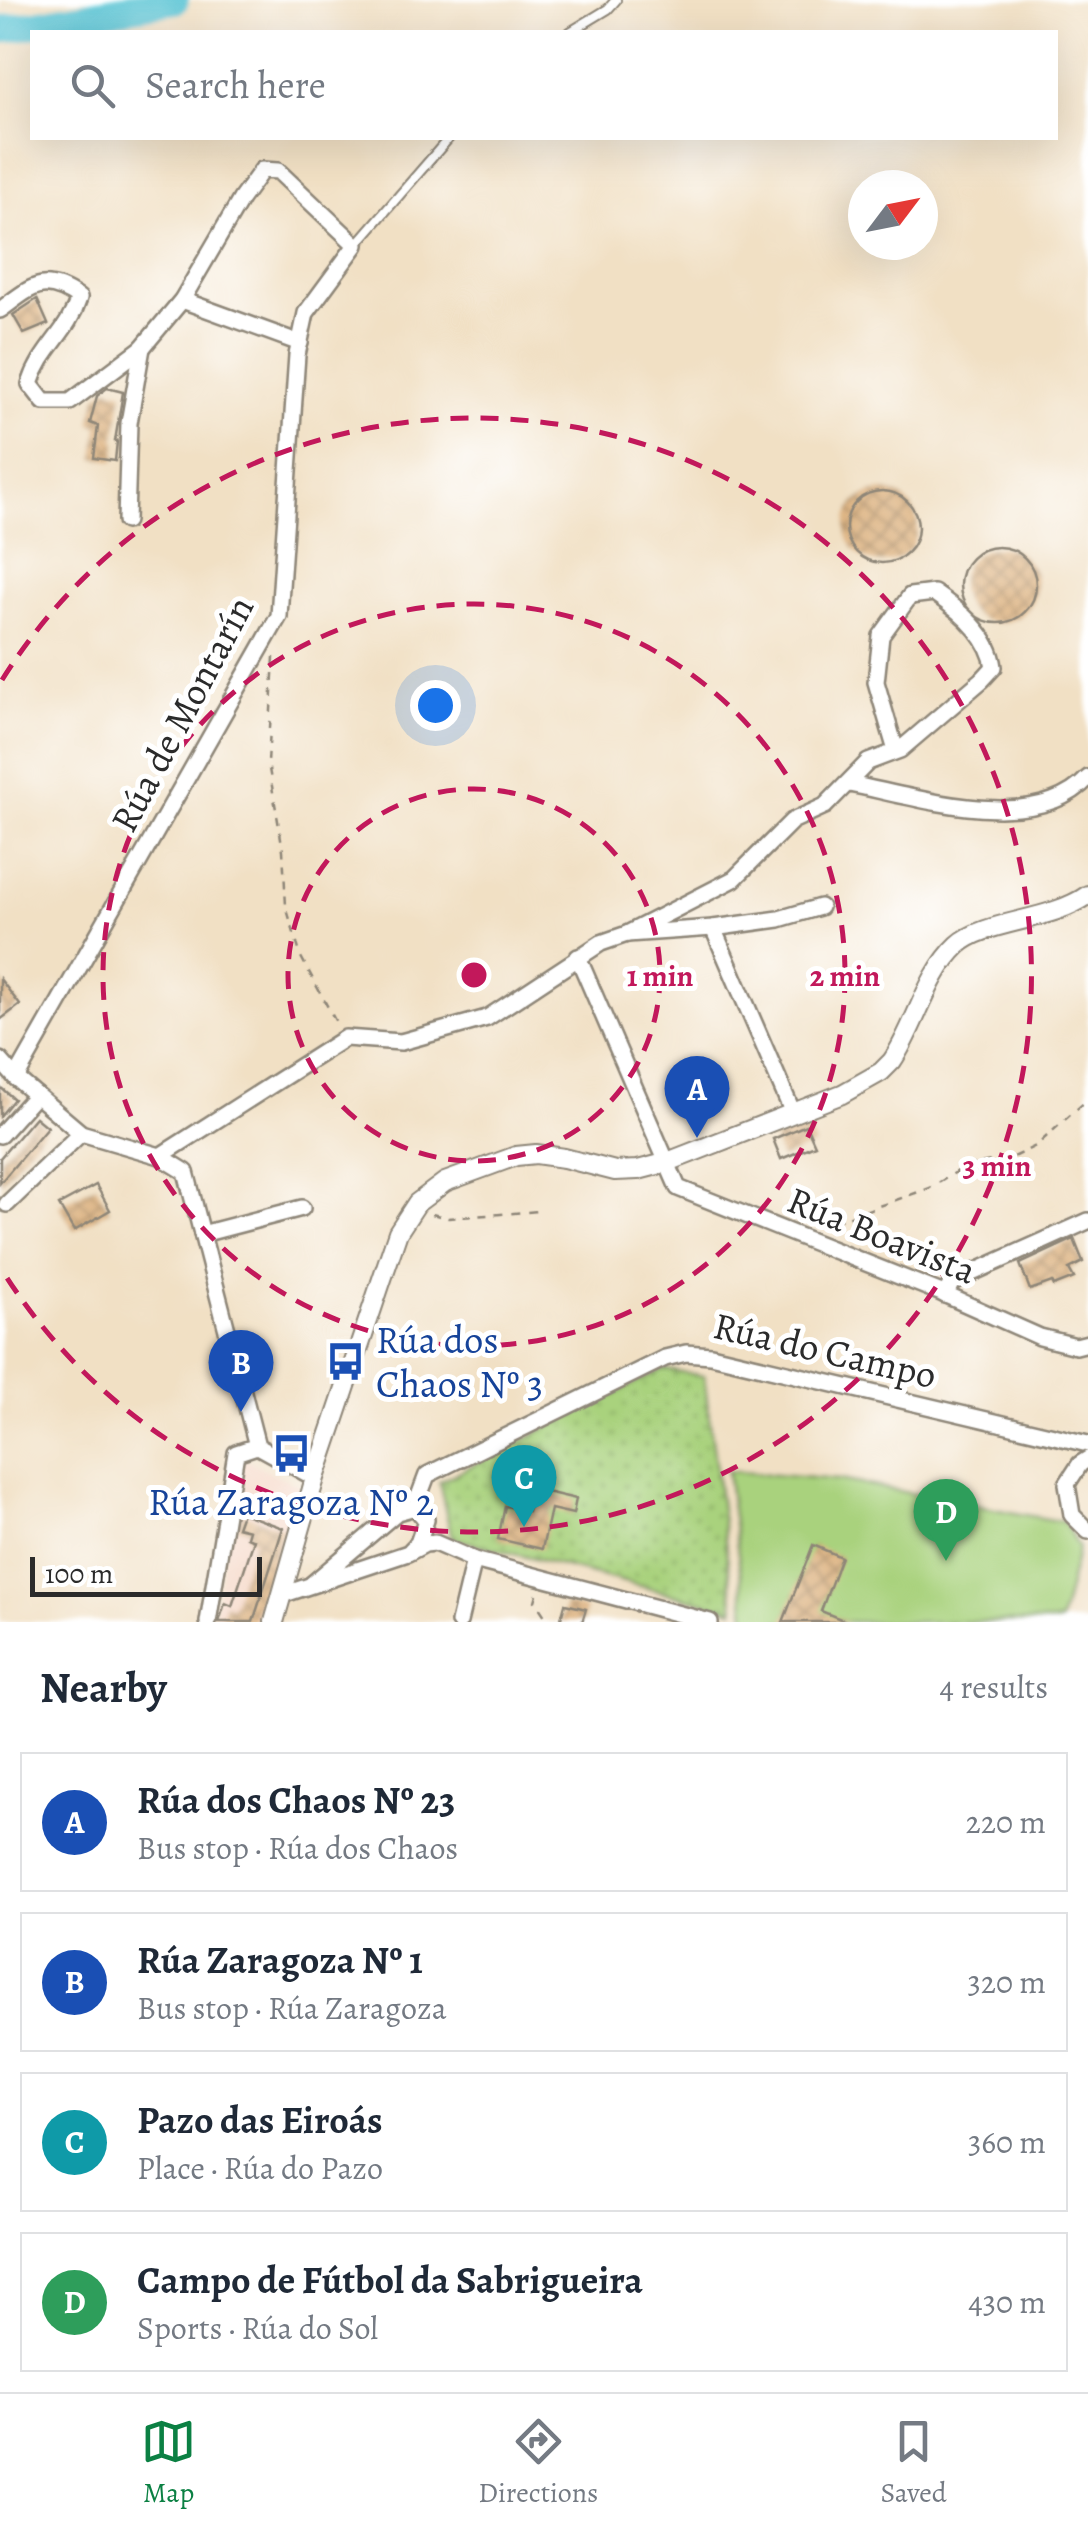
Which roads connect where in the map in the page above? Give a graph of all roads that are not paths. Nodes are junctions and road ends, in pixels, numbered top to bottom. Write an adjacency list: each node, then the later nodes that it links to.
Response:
1 (616, 0): 2 (lane)
2 (573, 30)
3 (447, 140): 4 (lane)
4 (356, 245): 5 (street); 7 (street, Rúa de Montarín)
5 (182, 300): 7 (street); 8 (street)
6 (0, 310): 8 (street)
7 (300, 343): 19 (street, Rúa de Montarín)
8 (142, 348): 9 (street)
9 (126, 521)
10 (896, 752): 10 (street); 12 (street)
11 (1088, 778): 12 (street)
12 (849, 784): 16 (street)
13 (1088, 895): 21 (street)
14 (820, 908): 15 (street)
15 (713, 928): 16 (street); 21 (street)
16 (626, 934): 17 (street)
17 (578, 957): 24 (street); 25 (street)
18 (1, 1064): 19 (street)
19 (16, 1078): 20 (street)
20 (36, 1095): 22 (street); 23 (street)
21 (793, 1113): 25 (street)
22 (80, 1133): 24 (street); 26 (street)
23 (0, 1135)
24 (160, 1156): 29 (street)
25 (664, 1164): 30 (street, Rúa Boavista); 35 (street)
26 (2, 1202)
27 (302, 1208): 29 (street)
28 (1088, 1221): 30 (street)
29 (202, 1234): 33 (street)
30 (945, 1295): 31 (street, Rúa Boavista)
31 (1088, 1344)
32 (1088, 1444): 36 (street, Rúa do Campo)
33 (257, 1446): 35 (street); 43 (street)
34 (1088, 1459): 37 (street)
35 (316, 1478): 42 (street)
36 (420, 1514): 38 (street); 39 (street, Rúa do Campo); 41 (street)
37 (1088, 1532)
38 (446, 1548): 39 (street); 40 (street)
39 (408, 1554): 41 (street)
40 (474, 1560): 45 (street); 46 (street)
41 (308, 1588): 42 (street)
42 (282, 1596): 44 (street)
43 (208, 1622)
44 (274, 1622)
45 (459, 1622)
46 (710, 1622)

